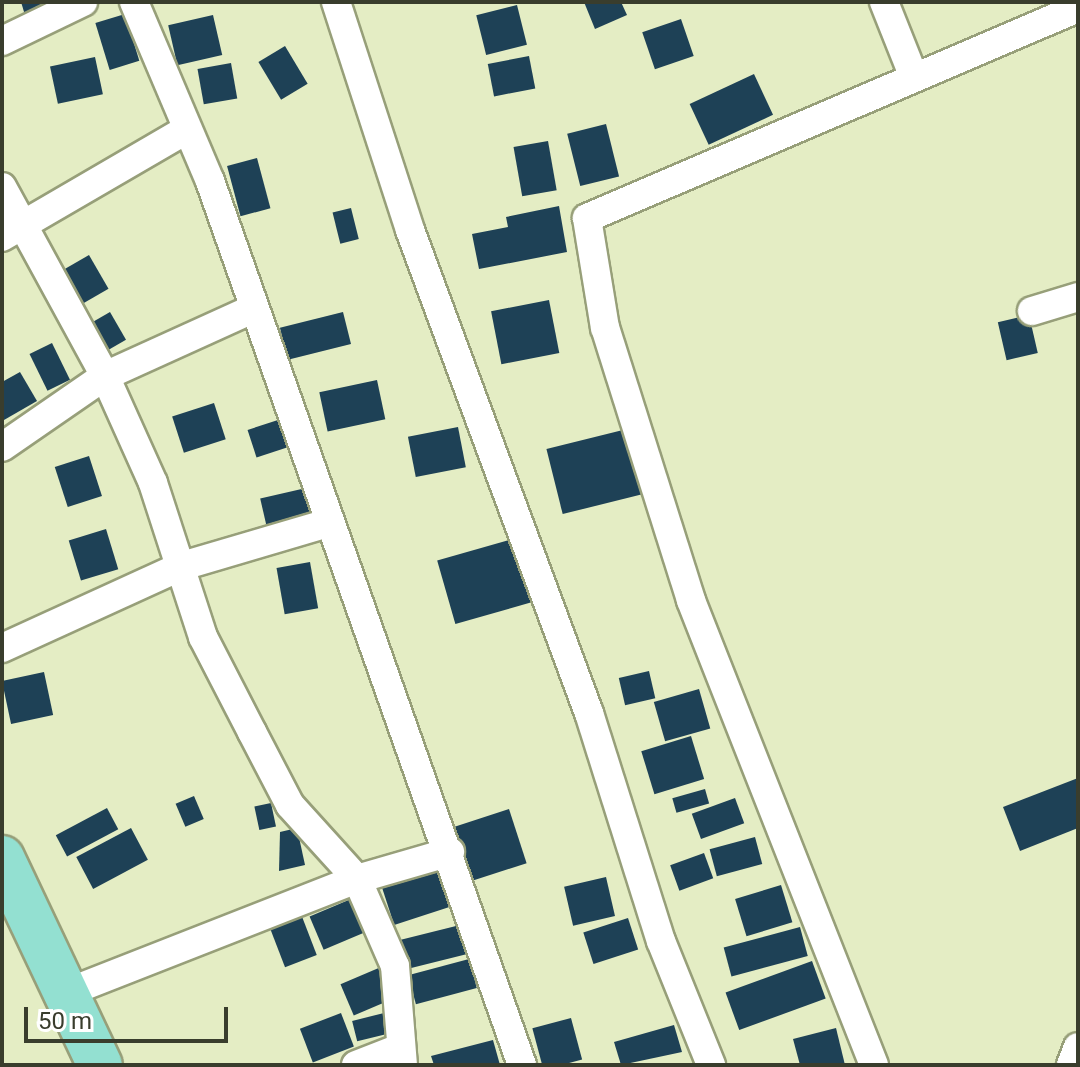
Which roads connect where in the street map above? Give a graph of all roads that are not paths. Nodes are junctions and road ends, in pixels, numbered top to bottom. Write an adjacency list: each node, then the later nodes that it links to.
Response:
1 (83, 2): 6 (street)
2 (134, 2): 8 (street)
3 (336, 2): 28 (street)
4 (884, 2): 7 (street)
5 (1078, 8): 7 (street)
6 (2, 41)
7 (913, 75): 29 (street)
8 (186, 130): 10 (street); 12 (street)
9 (2, 187): 10 (street)
10 (12, 230): 14 (street)
11 (1078, 297): 13 (street)
12 (253, 309): 14 (street); 16 (street)
13 (1032, 311)
14 (105, 376): 15 (street); 17 (street)
15 (2, 447)
16 (328, 523): 17 (street); 19 (street)
17 (182, 566): 18 (street); 21 (street)
18 (2, 648)
19 (450, 852): 21 (street); 27 (street)
20 (2, 858): 22 (main road)
21 (357, 879): 22 (street); 24 (street)
22 (66, 993): 25 (main road)
23 (1078, 1047): 30 (street)
24 (400, 1057): 26 (street)
25 (100, 1065)
26 (356, 1065)
27 (522, 1065)
28 (711, 1065)
29 (874, 1065)
30 (1071, 1065)

